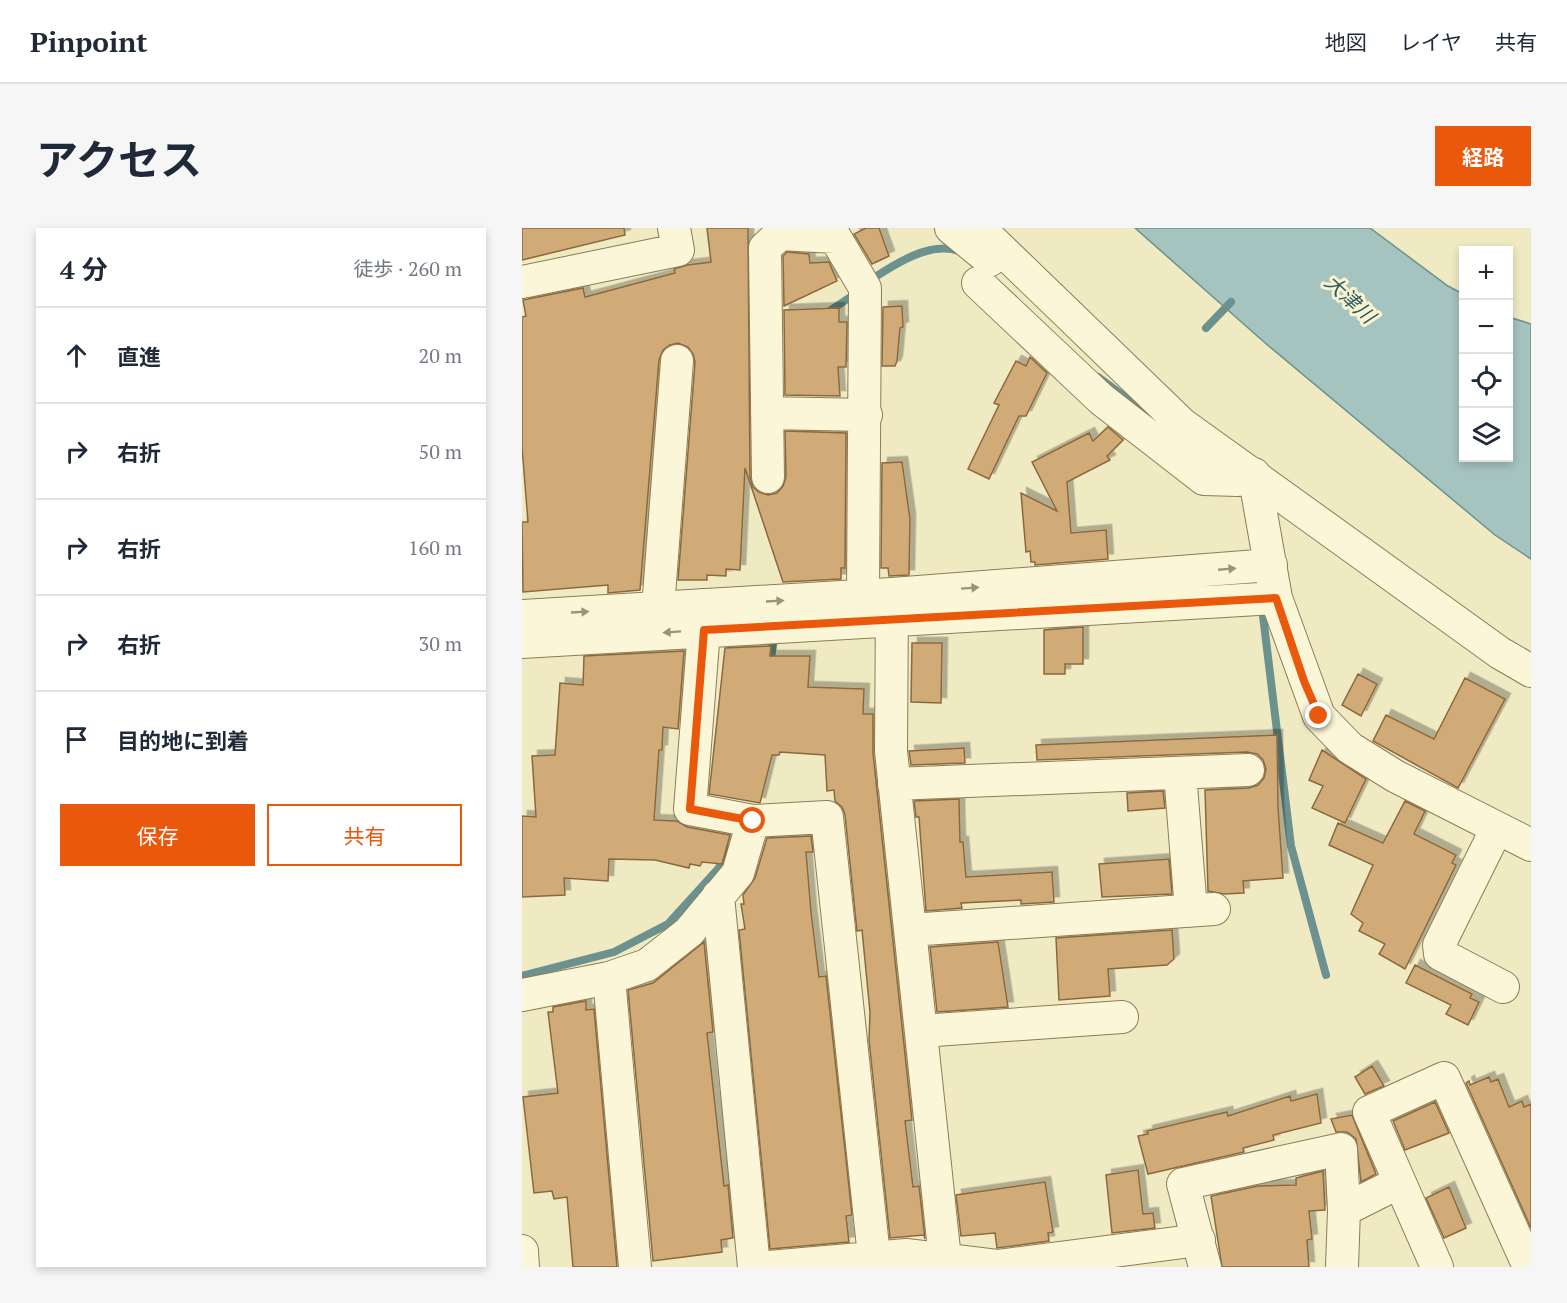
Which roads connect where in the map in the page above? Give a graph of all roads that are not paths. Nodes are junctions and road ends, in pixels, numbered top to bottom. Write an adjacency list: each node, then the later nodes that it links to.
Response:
1 (674, 228): 4 (street)
2 (951, 228): 6 (street)
3 (980, 228): 6 (street)
4 (522, 282)
5 (978, 283): 10 (street)
6 (1044, 290): 10 (street)
7 (677, 361): 16 (street)
8 (767, 413): 9 (street); 9 (street); 11 (street)
9 (866, 415): 15 (street)
10 (1254, 474): 12 (street); 20 (street)
11 (768, 477)
12 (1271, 565): 13 (street, one-way to 12); 14 (street)
13 (1182, 588): 14 (street); 15 (street)
14 (1276, 598): 25 (street)
15 (882, 603): 18 (street); 23 (street)
16 (658, 608): 17 (street, one-way to 16); 18 (street)
17 (522, 616)
18 (703, 618): 19 (street, one-way to 19); 24 (street)
19 (522, 642)
20 (1531, 671)
21 (1248, 770): 22 (street)
22 (1180, 772): 23 (street); 28 (street)
23 (894, 784): 28 (street)
24 (753, 821): 27 (street); 38 (street)
25 (1497, 828): 26 (street); 30 (street)
26 (1531, 845)
27 (718, 896): 29 (street); 42 (street)
28 (910, 930): 33 (street)
29 (609, 978): 31 (street); 41 (street)
30 (1503, 987)
31 (522, 995)
32 (1122, 1017): 33 (street)
33 (921, 1031): 39 (street)
34 (1398, 1183): 35 (street); 45 (street); 46 (street)
35 (1344, 1210): 37 (street); 44 (street)
36 (522, 1251): 40 (street)
37 (1202, 1253): 39 (street)
38 (874, 1256): 39 (street); 43 (street)
39 (939, 1262)
40 (523, 1267)
41 (635, 1267)
42 (754, 1267)
43 (769, 1267)
44 (1342, 1267)
45 (1437, 1267)
46 (1529, 1267)

